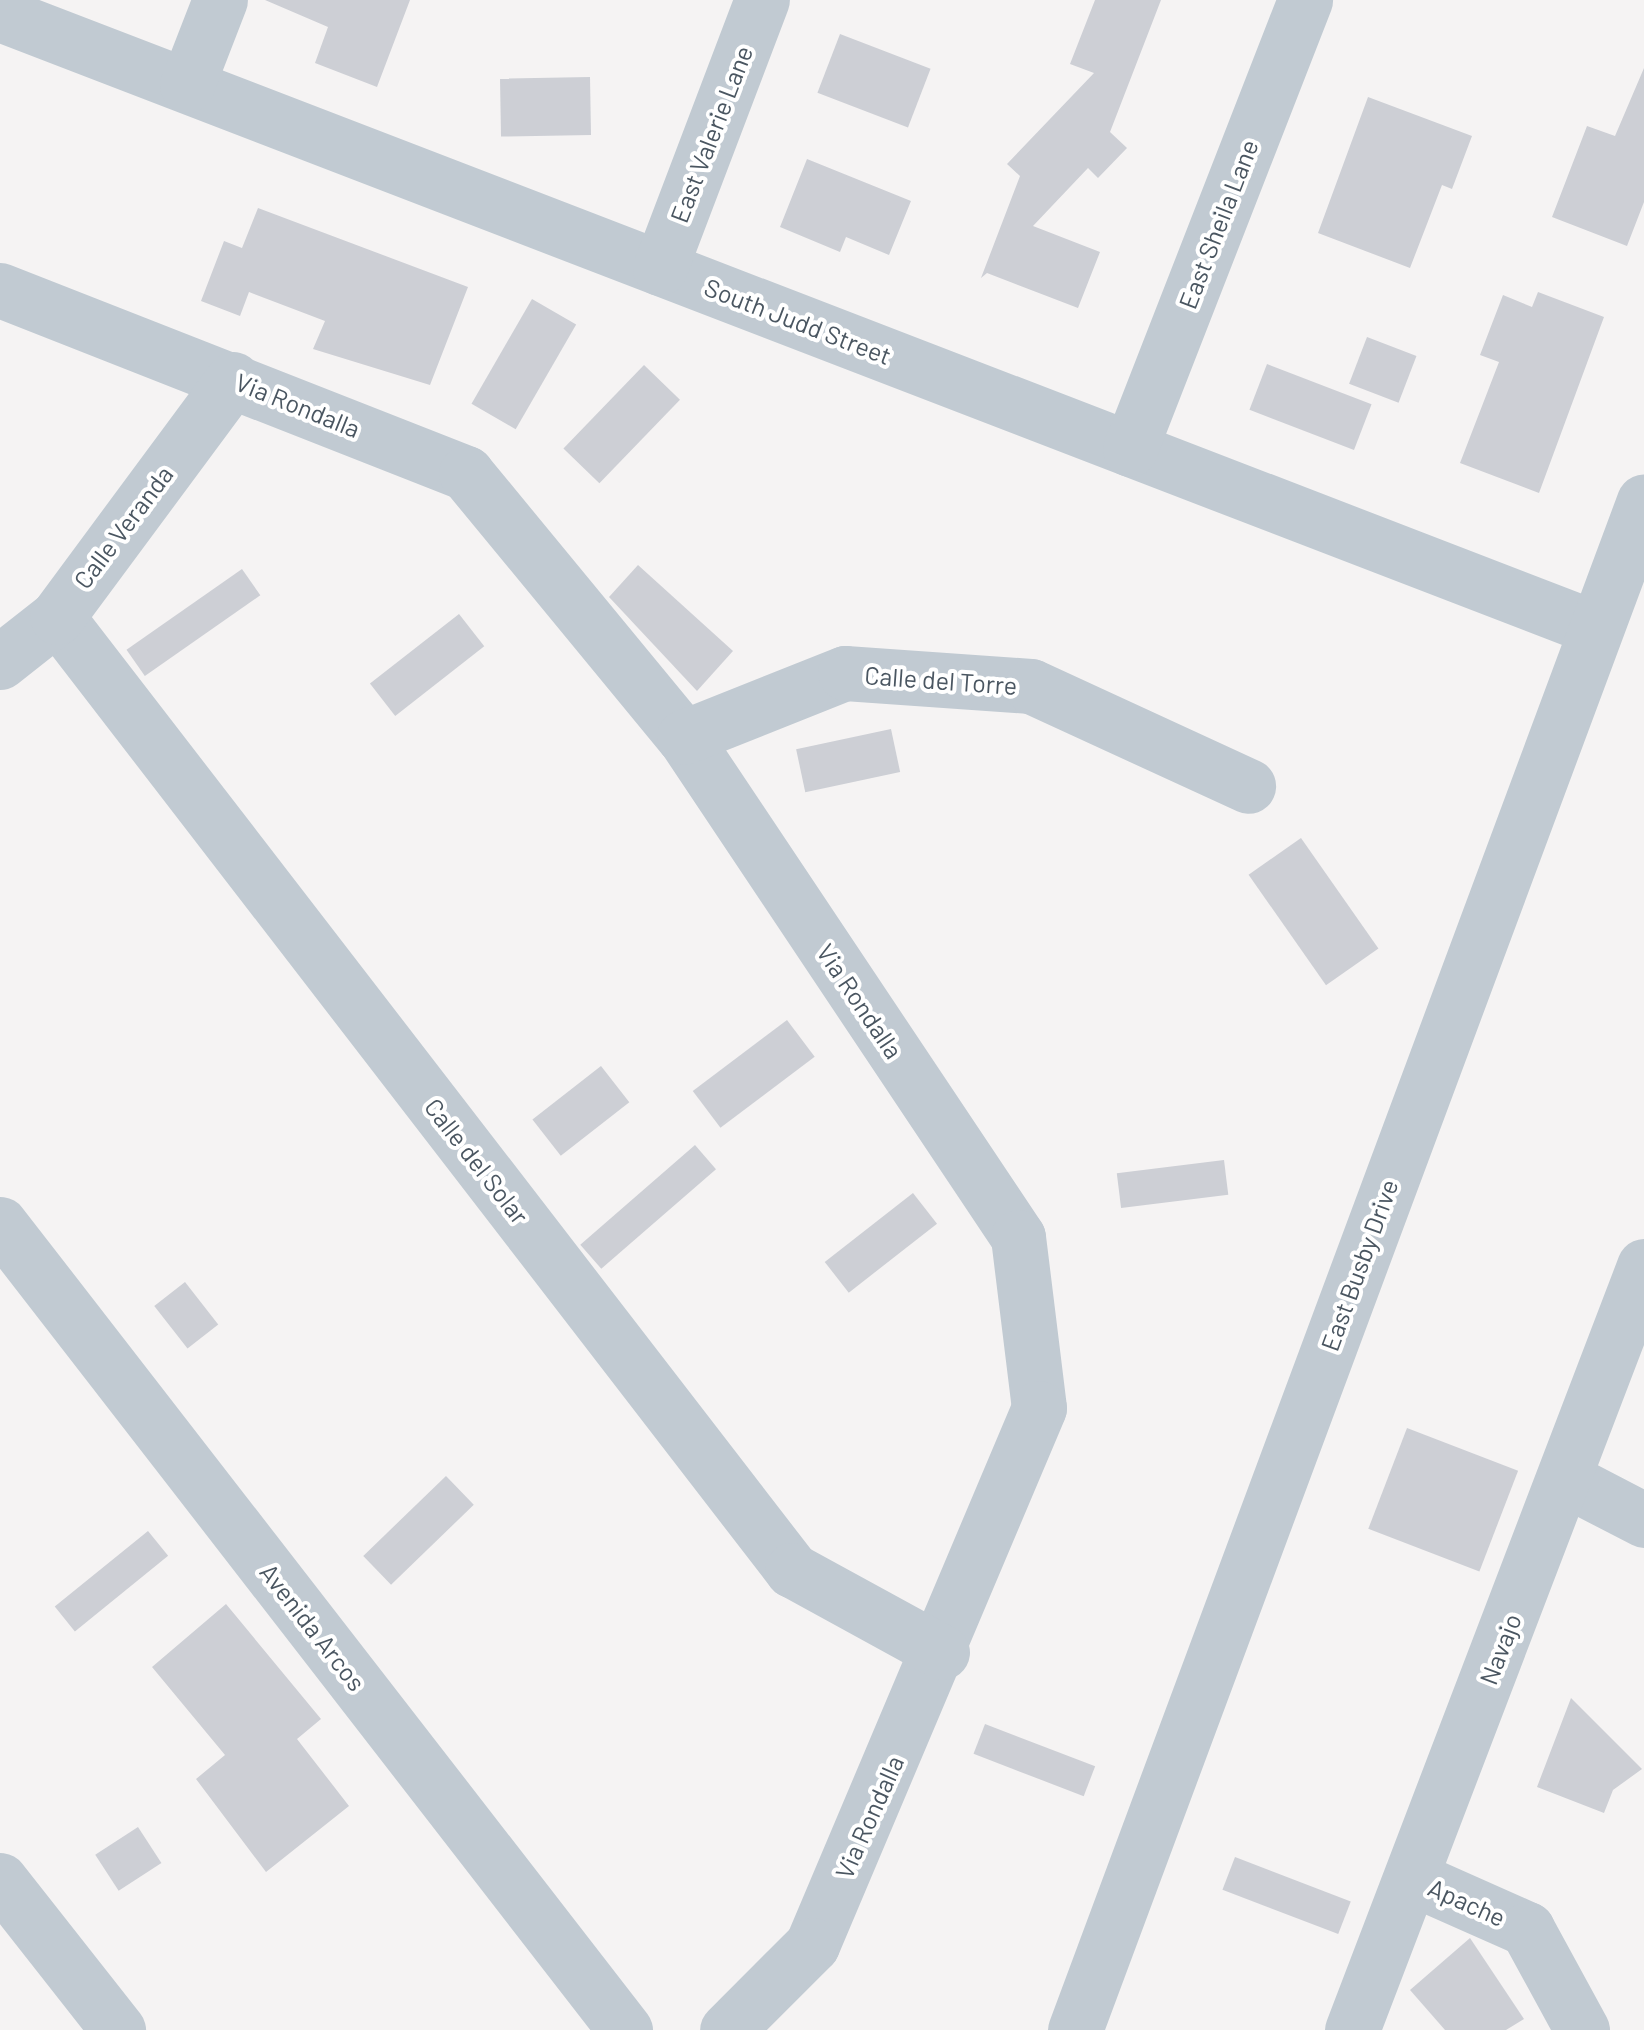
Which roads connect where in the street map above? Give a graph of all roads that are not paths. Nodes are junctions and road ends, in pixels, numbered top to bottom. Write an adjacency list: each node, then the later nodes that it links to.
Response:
1 (220, 0): 5 (street)
2 (762, 0): 6 (street, East Valerie Lane)
3 (1305, 0): 9 (street, East Sheila Lane)
4 (0, 14): 5 (street, South Judd Street)
5 (186, 85): 6 (street, South Judd Street)
6 (660, 268): 9 (street, South Judd Street)
7 (0, 290): 8 (street, Via Rondalla)
8 (233, 379): 11 (street, Calle Veranda); 14 (street, Via Rondalla)
9 (1130, 449): 12 (street, South Judd Street)
10 (1644, 501): 12 (street, East Busby Drive)
11 (57, 617): 13 (street, Calle Veranda); 20 (street, Calle del Solar)
12 (1596, 628): 26 (street, East Busby Drive)
13 (0, 662)
14 (684, 737): 15 (street, Calle del Torre); 20 (street, Via Rondalla)
15 (1248, 786)
16 (0, 1224): 24 (street, Avenida Arcos)
17 (1644, 1266): 18 (street, Navajo)
18 (1564, 1480): 19 (street); 21 (street, Navajo)
19 (1644, 1520)
20 (942, 1652): 25 (street, Via Rondalla)
21 (1412, 1878): 27 (street, Navajo); 28 (street, Apache)
22 (0, 1880): 23 (street)
23 (118, 2030)
24 (625, 2030)
25 (727, 2030)
26 (1075, 2030)
27 (1352, 2030)
28 (1582, 2030)

